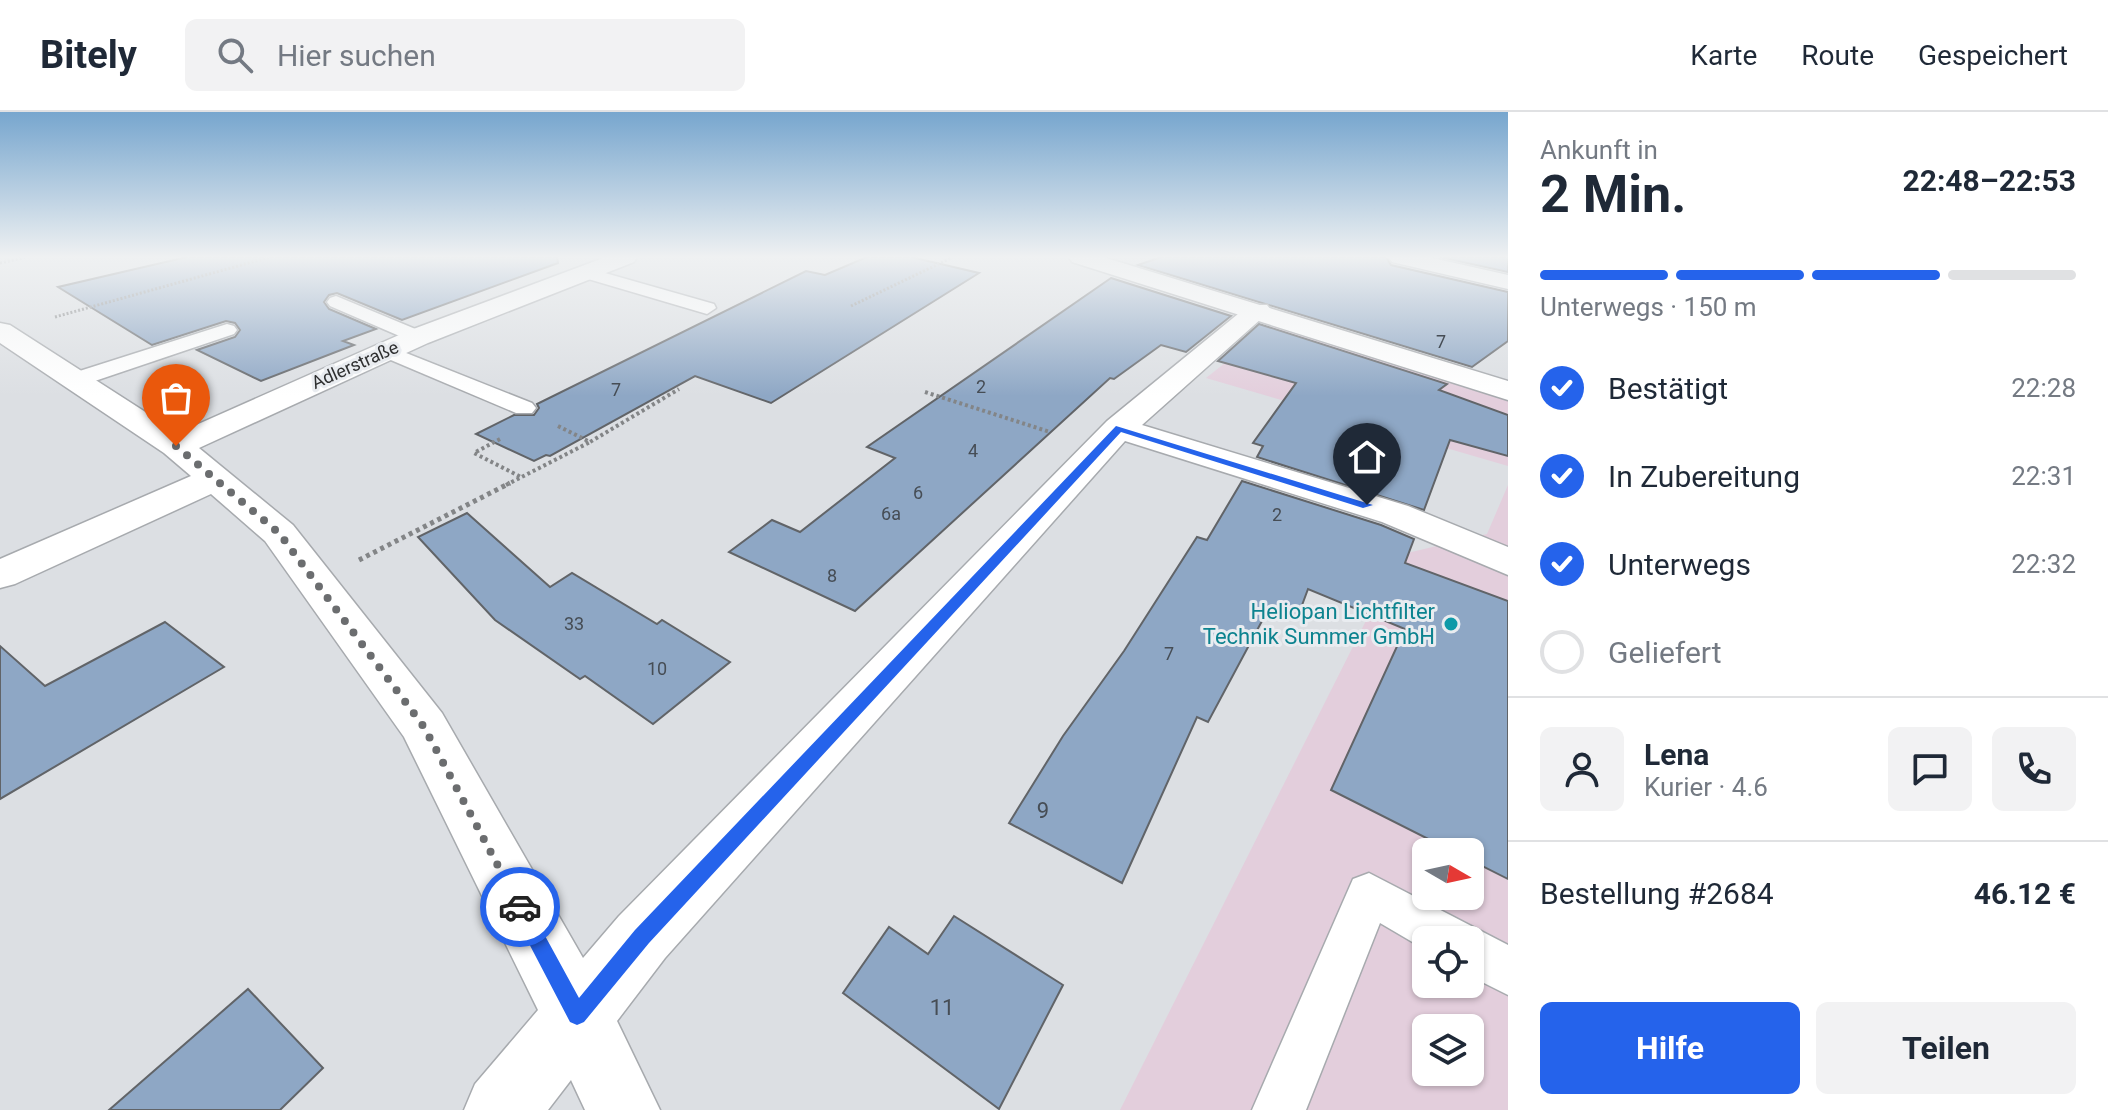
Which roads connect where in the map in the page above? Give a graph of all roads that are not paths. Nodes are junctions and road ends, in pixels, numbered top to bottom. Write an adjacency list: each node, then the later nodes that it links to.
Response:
1 (340, 304): 9 (lane)
2 (503, 304): 9 (street, Adlerstraße)
3 (692, 304): 5 (lane)
4 (1236, 304): 6 (street)
5 (707, 308)
6 (1258, 310): 12 (street); 14 (street)
7 (227, 330): 11 (lane)
8 (1, 332): 11 (street)
9 (418, 337): 10 (street, Adlerstraße)
10 (386, 351): 13 (lane); 15 (street, Adlerstraße)
11 (75, 380): 15 (street)
12 (1508, 391)
13 (532, 413)
14 (1110, 438): 17 (street); 22 (street)
15 (176, 446): 16 (street)
16 (217, 478): 18 (street); 22 (street)
17 (1508, 562)
18 (0, 575)
19 (1427, 926): 25 (lane)
20 (1484, 958): 21 (lane)
21 (1508, 971)
22 (577, 1015): 23 (street); 24 (street)
23 (501, 1110)
24 (623, 1110)
25 (1279, 1110)

